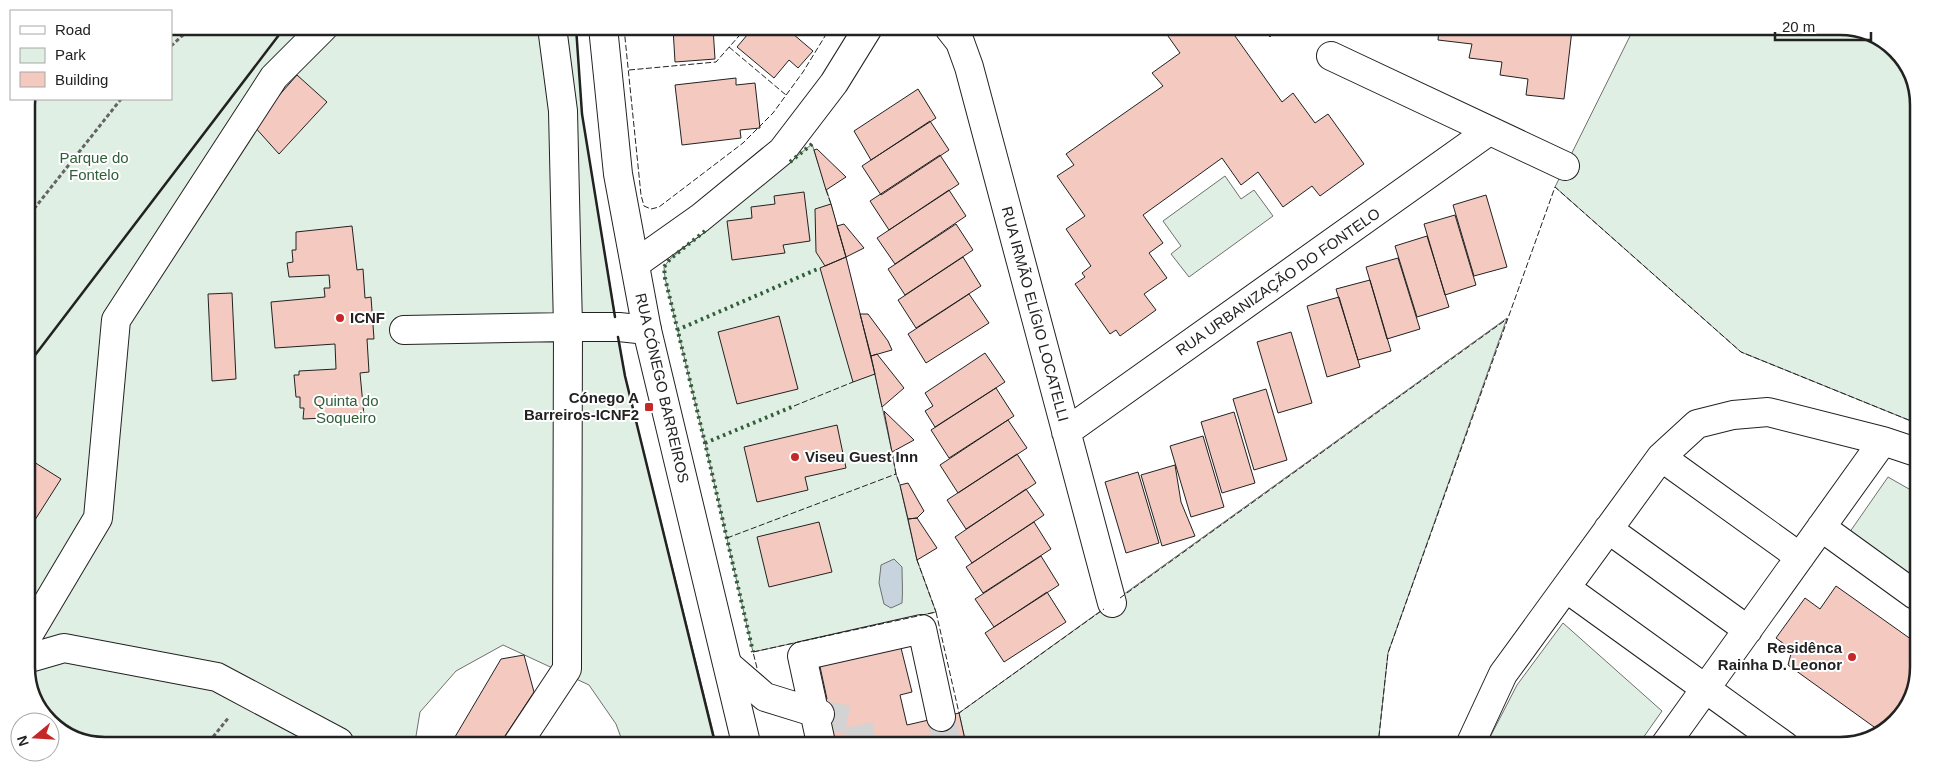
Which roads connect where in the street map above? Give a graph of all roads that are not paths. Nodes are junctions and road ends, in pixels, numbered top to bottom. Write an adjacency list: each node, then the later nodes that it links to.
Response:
1 (316, 35): 23 (street)
2 (553, 35): 10 (street)
3 (604, 35): 9 (street, RUA CÓNEGO BARREIROS)
4 (864, 35): 9 (street)
5 (954, 35): 13 (street, RUA IRMÃO ELÍGIO LOCATELLI)
6 (1331, 56): 7 (street)
7 (1489, 131): 8 (street); 13 (street, RUA URBANIZAÇÃO DO FONTELO)
8 (1565, 166)
9 (635, 264): 12 (street, RUA CÓNEGO BARREIROS)
10 (568, 327): 11 (street); 12 (street); 31 (street)
11 (404, 330)
12 (647, 330): 26 (street, RUA CÓNEGO BARREIROS)
13 (1066, 432): 22 (street, RUA IRMÃO ELÍGIO LOCATELLI)
14 (1883, 441): 15 (street); 16 (street); 17 (street)
15 (1910, 450)
16 (1661, 457): 18 (street); 19 (street)
17 (1821, 527): 19 (street); 21 (street)
18 (1608, 530): 20 (street); 24 (street)
19 (1800, 557): 24 (street)
20 (1566, 588): 27 (street); 34 (street)
21 (1910, 591)
22 (1112, 604)
23 (35, 624)
24 (1748, 630): 27 (street)
25 (35, 656): 30 (street)
26 (728, 665): 28 (street); 32 (street, RUA CÓNEGO BARREIROS)
27 (1706, 689): 35 (street); 36 (street)
28 (817, 713): 29 (street); 33 (street)
29 (942, 717)
30 (329, 737)
31 (521, 737)
32 (745, 737)
33 (820, 737)
34 (1474, 737)
35 (1671, 737)
36 (1773, 737)

